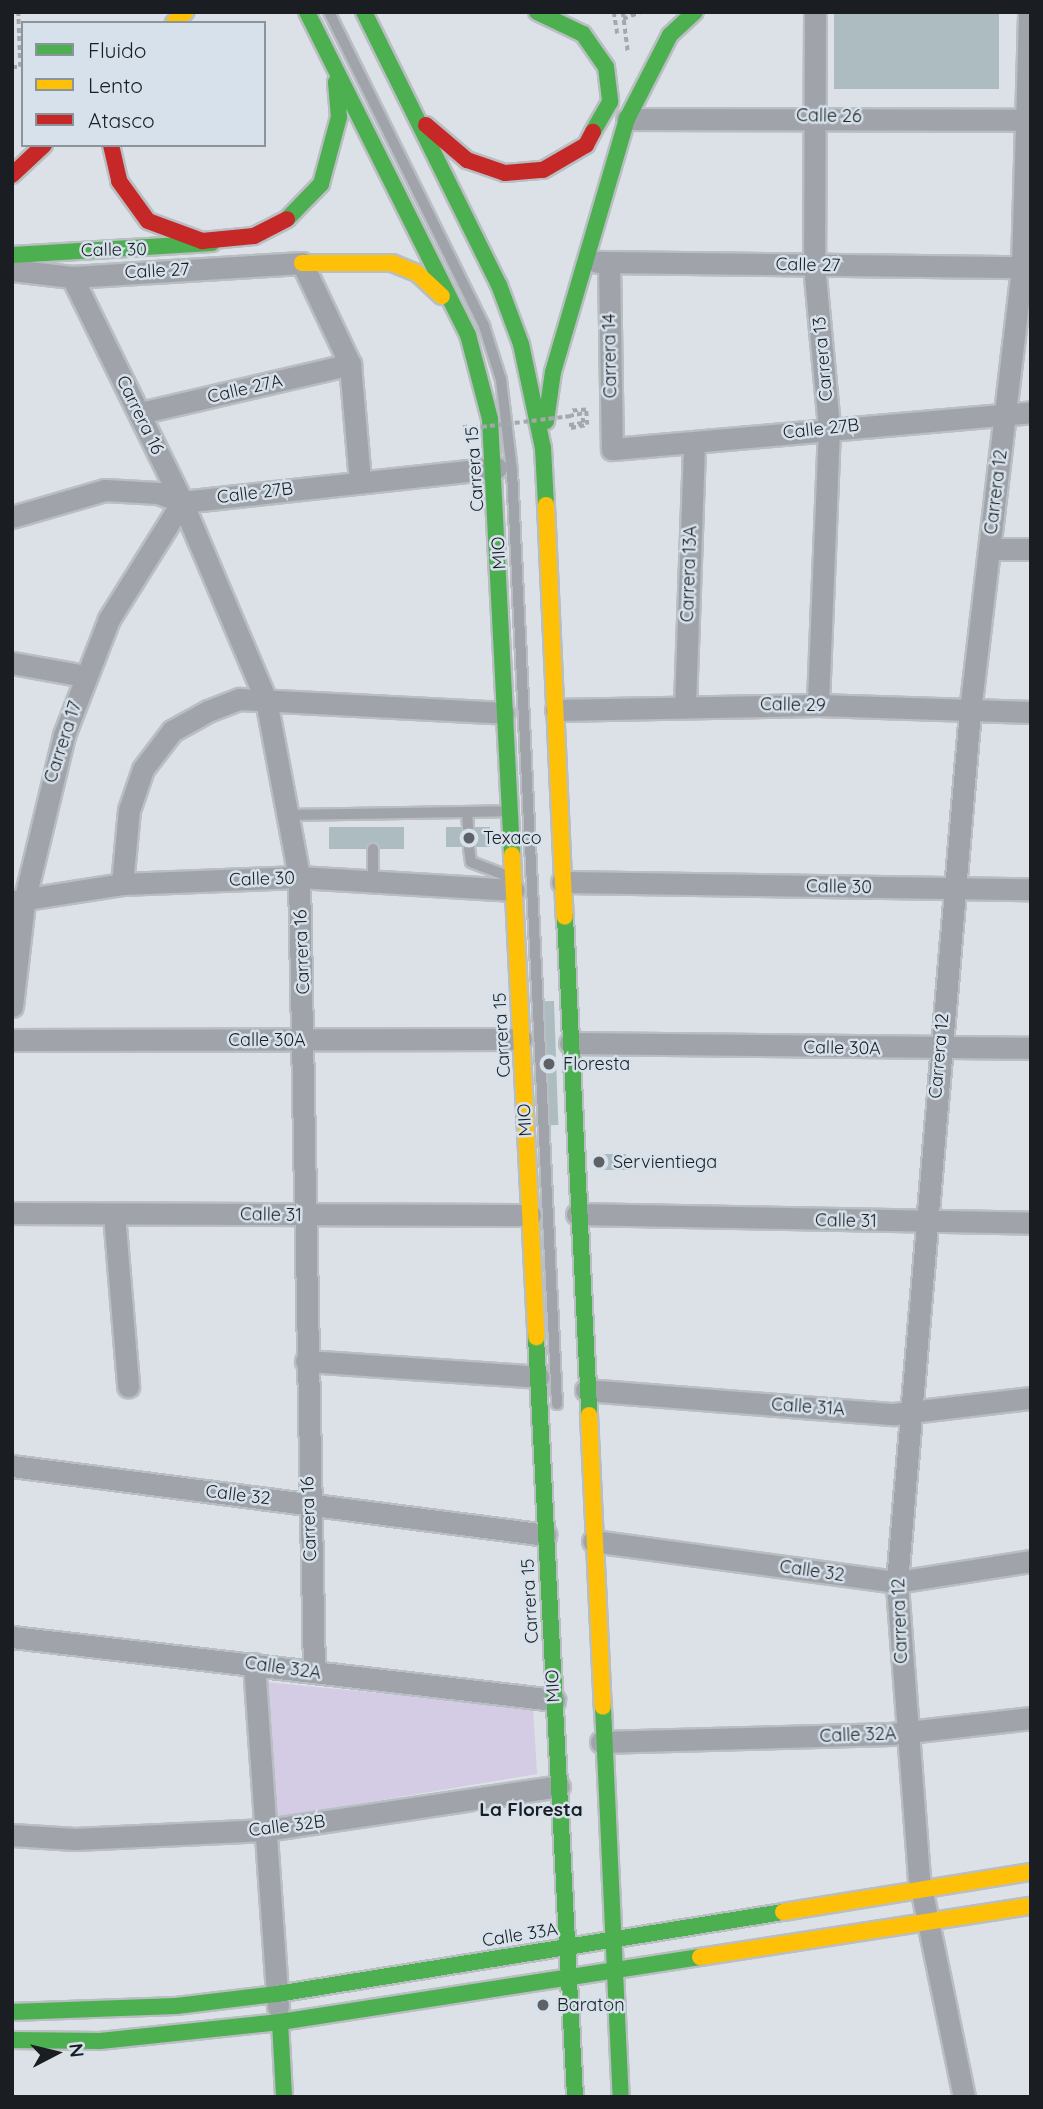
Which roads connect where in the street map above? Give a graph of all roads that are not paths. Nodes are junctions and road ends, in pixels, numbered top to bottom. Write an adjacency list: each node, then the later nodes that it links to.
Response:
1 (307, 12): 10 (main road, Carrera 15)
2 (329, 12): 93 (lane, MIO)
3 (350, 12): 9 (lane)
4 (364, 12): 9 (main road)
5 (537, 12): 11 (main road)
6 (695, 12): 13 (main road)
7 (815, 12): 12 (street, Carrera 13)
8 (1029, 12): 14 (street, Carrera 12)
9 (376, 51): 11 (main road); 27 (lane)
10 (335, 69): 18 (main road); 29 (main road, Carrera 15)
11 (414, 115): 37 (main road)
12 (814, 116): 13 (street, Calle 26); 14 (street, Calle 26); 23 (street, Carrera 13)
13 (627, 118): 20 (main road)
14 (1028, 120): 24 (street, Carrera 12)
15 (42, 147): 17 (main road)
16 (111, 147): 18 (main road)
17 (12, 176)
18 (216, 242): 19 (main road, Calle 30)
19 (12, 255)
20 (585, 262): 21 (street, Calle 27); 37 (main road)
21 (609, 262): 23 (street, Calle 27); 38 (street, Carrera 14)
22 (302, 263): 26 (street, Calle 27); 29 (main road); 30 (street)
23 (814, 265): 24 (street, Calle 27); 35 (street, Carrera 13)
24 (1026, 267): 33 (street, Carrera 12)
25 (12, 270): 26 (street, Calle 27)
26 (72, 276): 32 (street, Carrera 16)
27 (481, 283)
28 (487, 295): 34 (lane)
29 (461, 319): 39 (main road, Carrera 15)
30 (350, 364): 32 (street, Calle 27A); 41 (street)
31 (1031, 412): 33 (street, Calle 27B)
32 (140, 413): 42 (street, Carrera 16)
33 (1005, 413): 35 (street, Calle 27B); 44 (street, Carrera 12)
34 (523, 428)
35 (829, 428): 36 (street, Calle 27B); 50 (street, Carrera 13)
36 (694, 443): 38 (street, Calle 27B); 49 (street, Carrera 13A)
37 (543, 448): 51 (main road)
38 (612, 449)
39 (496, 468): 41 (street, Calle 27B); 54 (main road, Carrera 15)
40 (530, 469): 115 (lane, MIO)
41 (360, 481): 42 (street, Calle 27B)
42 (182, 502): 43 (street); 47 (street, Carrera 17); 48 (street, Carrera 16)
43 (12, 517)
44 (989, 549): 45 (street); 52 (street, Carrera 12)
45 (1031, 550)
46 (12, 663): 47 (street)
47 (85, 676): 72 (street, Carrera 17)
48 (266, 700): 54 (street); 58 (street, Carrera 16); 67 (street)
49 (685, 705): 50 (street, Calle 29); 51 (street, Calle 29)
50 (818, 705): 52 (street, Calle 29)
51 (556, 710): 66 (main road)
52 (970, 711): 53 (street, Calle 29); 70 (street, Carrera 12)
53 (1031, 712)
54 (505, 713): 55 (main road, Carrera 15)
55 (510, 811): 56 (lane); 68 (main road, Carrera 15)
56 (467, 812): 57 (lane); 60 (lane)
57 (373, 814): 58 (lane); 59 (lane)
58 (288, 815): 64 (street, Carrera 16)
59 (374, 827)
60 (468, 828)
61 (469, 848): 63 (lane)
62 (373, 849): 65 (lane)
63 (471, 862): 68 (lane); 69 (lane)
64 (299, 877): 65 (street, Calle 30); 67 (street, Calle 30); 76 (street, Carrera 16)
65 (373, 881): 69 (street, Calle 30)
66 (562, 881): 70 (street, Calle 30); 77 (main road)
67 (122, 884): 72 (street, Calle 30)
68 (513, 885): 69 (street, Calle 30); 74 (main road, Carrera 15)
69 (472, 887)
70 (955, 889): 71 (street, Calle 30); 79 (street, Carrera 12)
71 (1031, 889)
72 (18, 902): 73 (street, Carrera 17)
73 (12, 1006)
74 (521, 1039): 76 (street, Calle 30A); 84 (main road, Carrera 15)
75 (12, 1040): 76 (street, Calle 30A)
76 (306, 1040): 83 (street, Carrera 16)
77 (570, 1043): 79 (street, Calle 30A); 82 (main road)
78 (1031, 1048): 79 (street, Calle 30A)
79 (939, 1049): 85 (street, Carrera 12)
80 (12, 1213): 81 (street, Calle 31)
81 (114, 1214): 83 (street, Calle 31); 89 (street)
82 (577, 1214): 85 (street, Calle 31); 90 (main road)
83 (305, 1216): 84 (street, Calle 31); 87 (street, Carrera 16)
84 (530, 1216): 88 (main road, Carrera 15)
85 (925, 1222): 86 (street, Calle 31); 92 (street, Carrera 12)
86 (1031, 1223)
87 (306, 1361): 88 (street); 95 (street, Carrera 16)
88 (538, 1377): 96 (main road, Carrera 15)
89 (128, 1386)
90 (586, 1390): 92 (street, Calle 31A); 97 (main road)
91 (1031, 1398): 92 (street, Calle 31A)
92 (908, 1412): 99 (street, Carrera 12)
93 (557, 1418)
94 (12, 1466): 95 (street, Calle 32)
95 (309, 1504): 96 (street, Calle 32); 102 (street, Carrera 16)
96 (546, 1535): 103 (main road, Carrera 15)
97 (593, 1541): 99 (street, Calle 32); 106 (main road)
98 (1031, 1561): 99 (street, Calle 32)
99 (897, 1582): 105 (street, Carrera 12)
100 (12, 1637): 101 (street, Calle 32A)
101 (254, 1664): 102 (street, Calle 32A); 108 (street)
102 (314, 1672): 103 (street, Calle 32A)
103 (554, 1700): 107 (main road, Carrera 15)
104 (1031, 1718): 105 (street, Calle 32A)
105 (905, 1733): 106 (street, Calle 32A); 111 (street, Carrera 12)
106 (601, 1742): 115 (main road)
107 (559, 1786): 108 (street, Calle 32B); 114 (main road, Carrera 15)
108 (266, 1830): 109 (street, Calle 32B); 118 (street)
109 (12, 1835)
110 (1031, 1872): 111 (main road, Calle 33A)
111 (921, 1888): 113 (street, Carrera 12); 115 (main road, Calle 33A)
112 (1031, 1906): 113 (main road)
113 (926, 1923): 116 (main road); 128 (street, Carrera 12)
114 (578, 1942): 115 (main road, Calle 33A); 117 (main road, Carrera 15); 118 (main road, Calle 33A)
115 (607, 1942): 116 (main road)
116 (609, 1976): 117 (main road); 126 (lane); 127 (main road)
117 (580, 1984): 120 (main road); 124 (main road, Carrera 15)
118 (277, 1994): 119 (main road, Calle 33A); 120 (street)
119 (12, 2012)
120 (280, 2022): 121 (main road); 123 (main road)
121 (12, 2040)
122 (587, 2044): 125 (lane)
123 (284, 2097)
124 (575, 2097)
125 (590, 2097)
126 (609, 2097)
127 (621, 2097)
128 (964, 2097)

